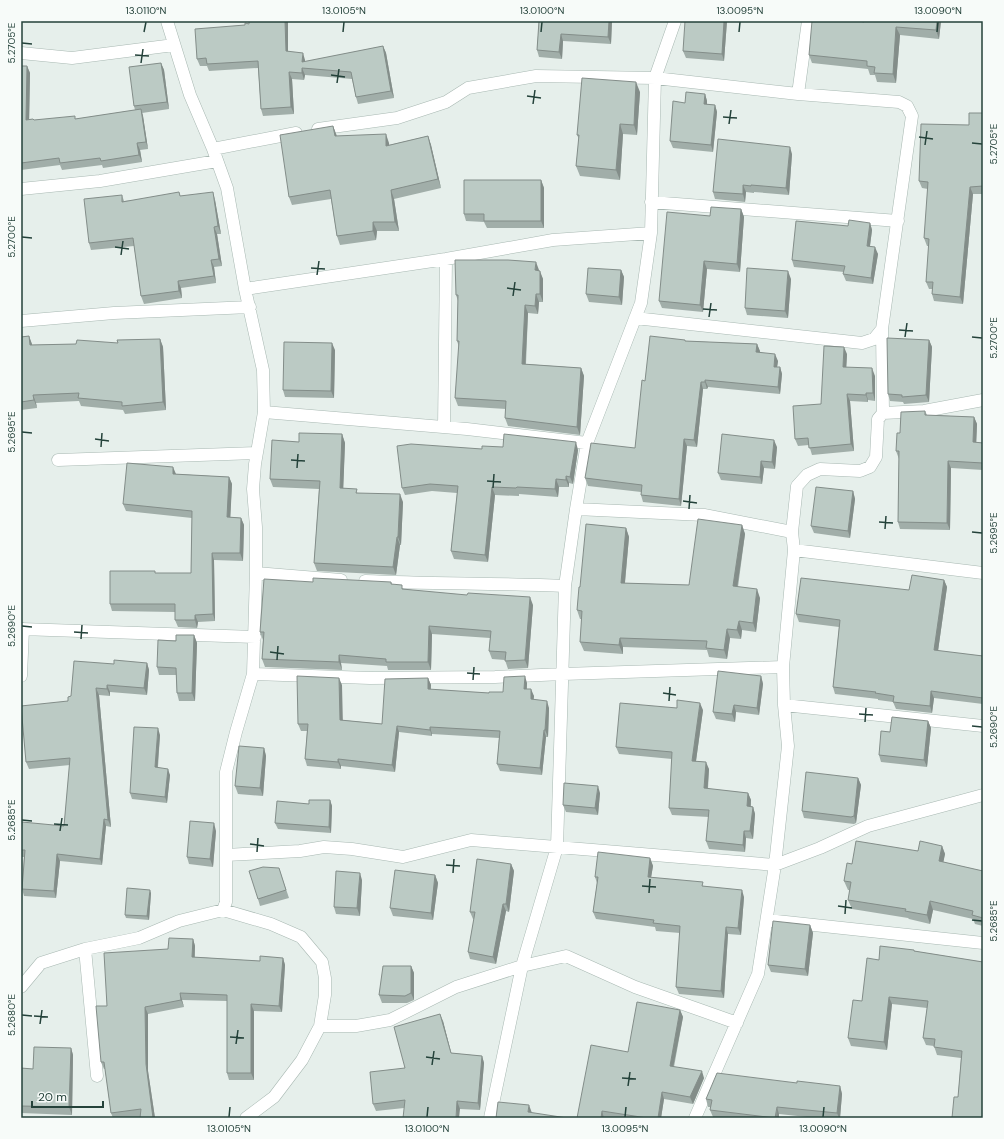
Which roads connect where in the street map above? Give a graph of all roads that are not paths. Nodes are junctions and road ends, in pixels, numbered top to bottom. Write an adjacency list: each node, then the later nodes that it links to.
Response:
1 (167, 21): 4 (street)
2 (675, 21): 6 (street)
3 (808, 21): 7 (street)
4 (174, 45): 5 (street); 8 (street)
5 (21, 53)
6 (655, 78): 7 (street); 8 (street); 11 (street)
7 (798, 94): 12 (street)
8 (213, 149): 9 (street)
9 (217, 161): 10 (street); 15 (street)
10 (21, 189)
11 (651, 202): 12 (street); 13 (street)
12 (898, 220): 19 (street)
13 (651, 234): 14 (street); 17 (street)
14 (446, 259): 15 (street); 23 (street)
15 (246, 289): 16 (street)
16 (250, 307): 18 (street); 21 (street)
17 (635, 318): 19 (street); 24 (street)
18 (21, 321)
19 (882, 329): 22 (street)
20 (983, 400): 22 (street)
21 (264, 412): 23 (street); 25 (street)
22 (883, 413): 28 (street)
23 (444, 427): 24 (street)
24 (587, 443): 27 (street)
25 (257, 453): 26 (street); 30 (street)
26 (58, 460)
27 (576, 509): 28 (street); 32 (street)
28 (792, 532): 29 (street)
29 (794, 550): 31 (street); 35 (street)
30 (256, 573): 32 (street); 34 (street)
31 (983, 573)
32 (566, 586): 37 (street)
33 (22, 629): 34 (street); 38 (street)
34 (254, 637): 36 (street)
35 (782, 667): 37 (street); 39 (street)
36 (253, 674): 37 (street); 43 (street)
37 (563, 674): 42 (street)
38 (21, 676)
39 (784, 705): 40 (street); 44 (street)
40 (983, 726)
41 (983, 795): 44 (street)
42 (557, 847): 43 (street); 44 (street); 49 (street)
43 (226, 855): 45 (street)
44 (775, 865): 46 (street)
45 (223, 910): 48 (street); 52 (street)
46 (767, 920): 47 (street); 51 (street)
47 (983, 943)
48 (85, 950): 50 (street); 53 (street)
49 (522, 966): 51 (street); 52 (street); 55 (street)
50 (21, 984)
51 (737, 1023): 56 (street)
52 (320, 1026): 54 (street)
53 (97, 1076)
54 (246, 1118)
55 (490, 1118)
56 (695, 1118)

